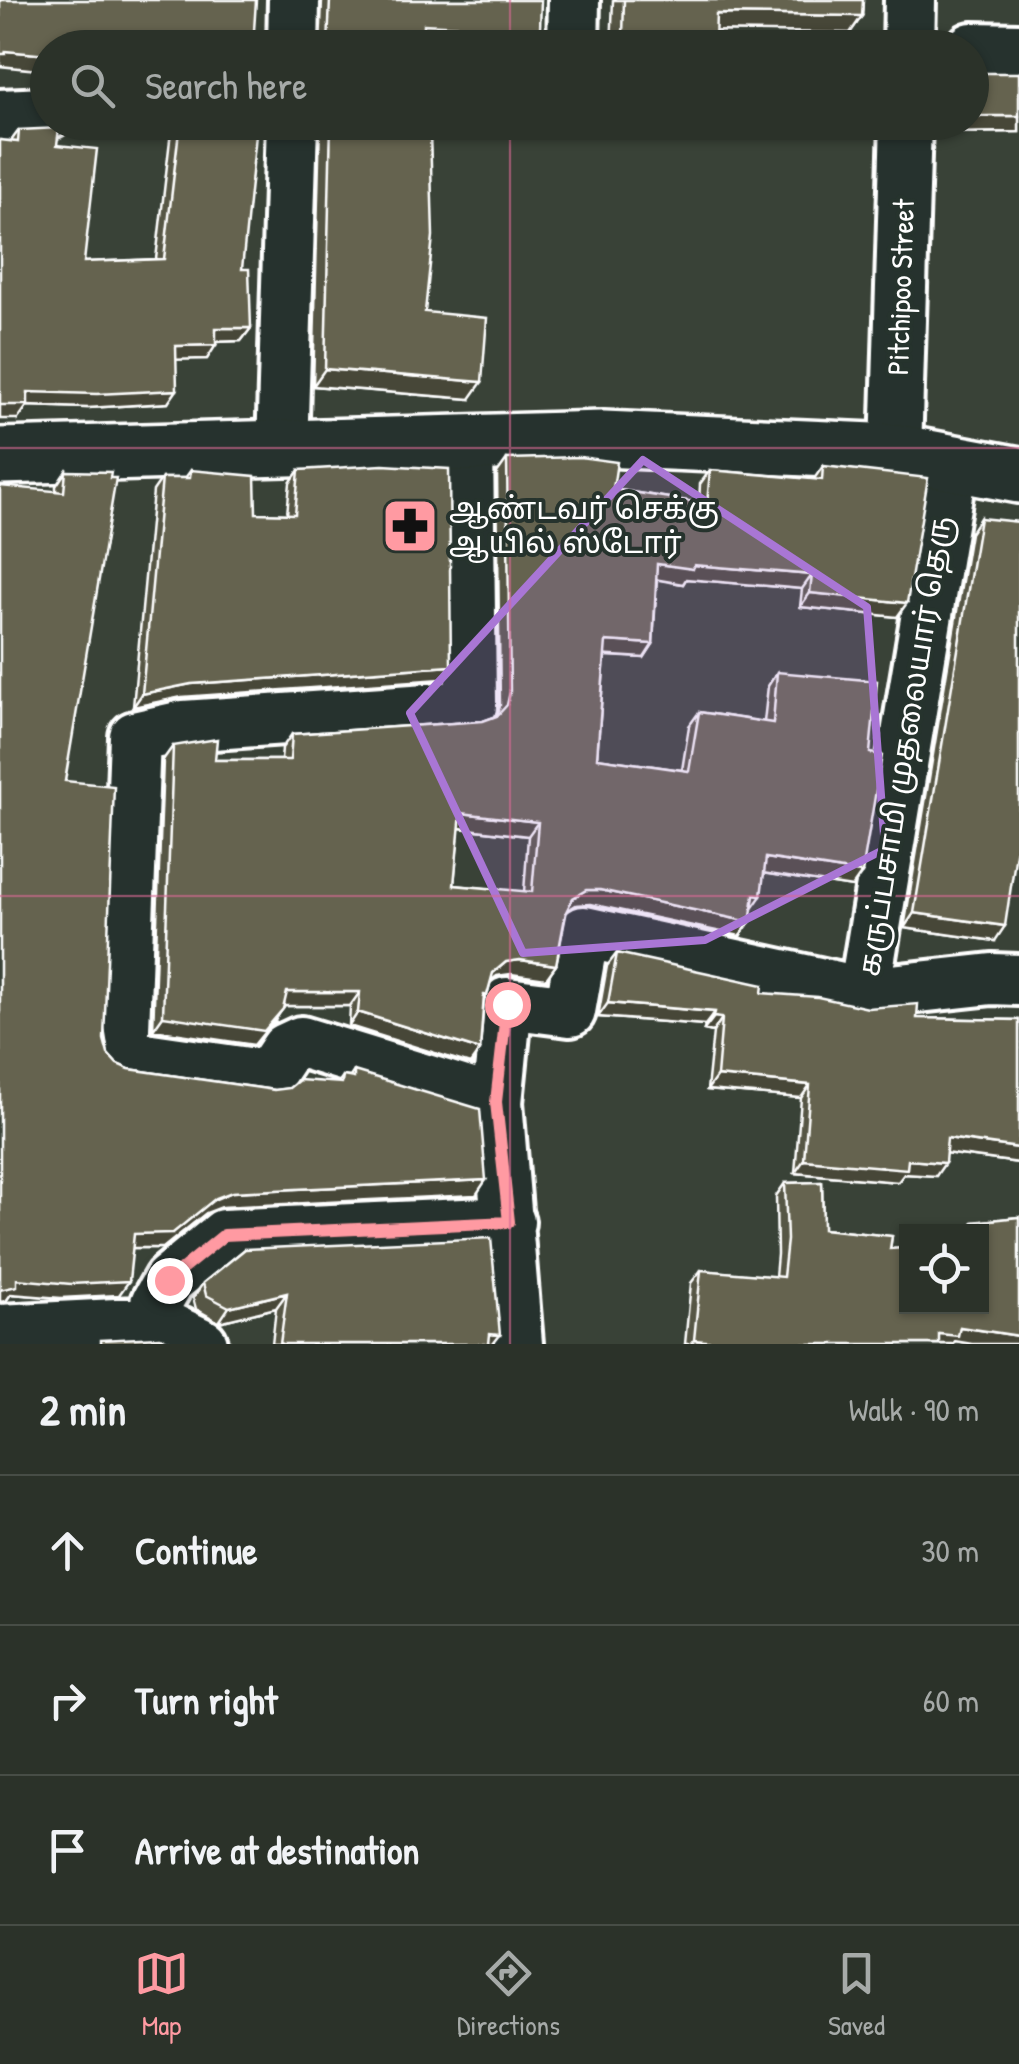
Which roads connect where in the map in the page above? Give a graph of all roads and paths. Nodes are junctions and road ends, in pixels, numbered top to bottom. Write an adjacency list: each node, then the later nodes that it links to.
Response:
1 (294, 0): 4 (street)
2 (574, 0): 5 (street)
3 (910, 0): 6 (street)
4 (294, 30)
5 (573, 30)
6 (908, 30)
7 (989, 48): 8 (street)
8 (1019, 49)
9 (30, 114): 10 (street)
10 (0, 115)
11 (291, 140): 14 (street)
12 (905, 140): 15 (street, Pitchipoo Street)
13 (468, 444): 14 (main road); 15 (main road); 21 (street)
14 (282, 450): 16 (main road)
15 (896, 452): 17 (main road)
16 (0, 456)
17 (952, 464): 18 (main road); 20 (street, கருப்பசாமி முதலையார் தெரு)
18 (1019, 475)
19 (1019, 980): 20 (street, கருப்பசாமி முதலையார் தெரு)
20 (864, 993): 21 (street)
21 (496, 1102): 22 (street)
22 (509, 1222): 23 (street); 26 (street)
23 (156, 1322): 24 (street); 25 (street)
24 (0, 1330)
25 (202, 1344)
26 (517, 1344)

